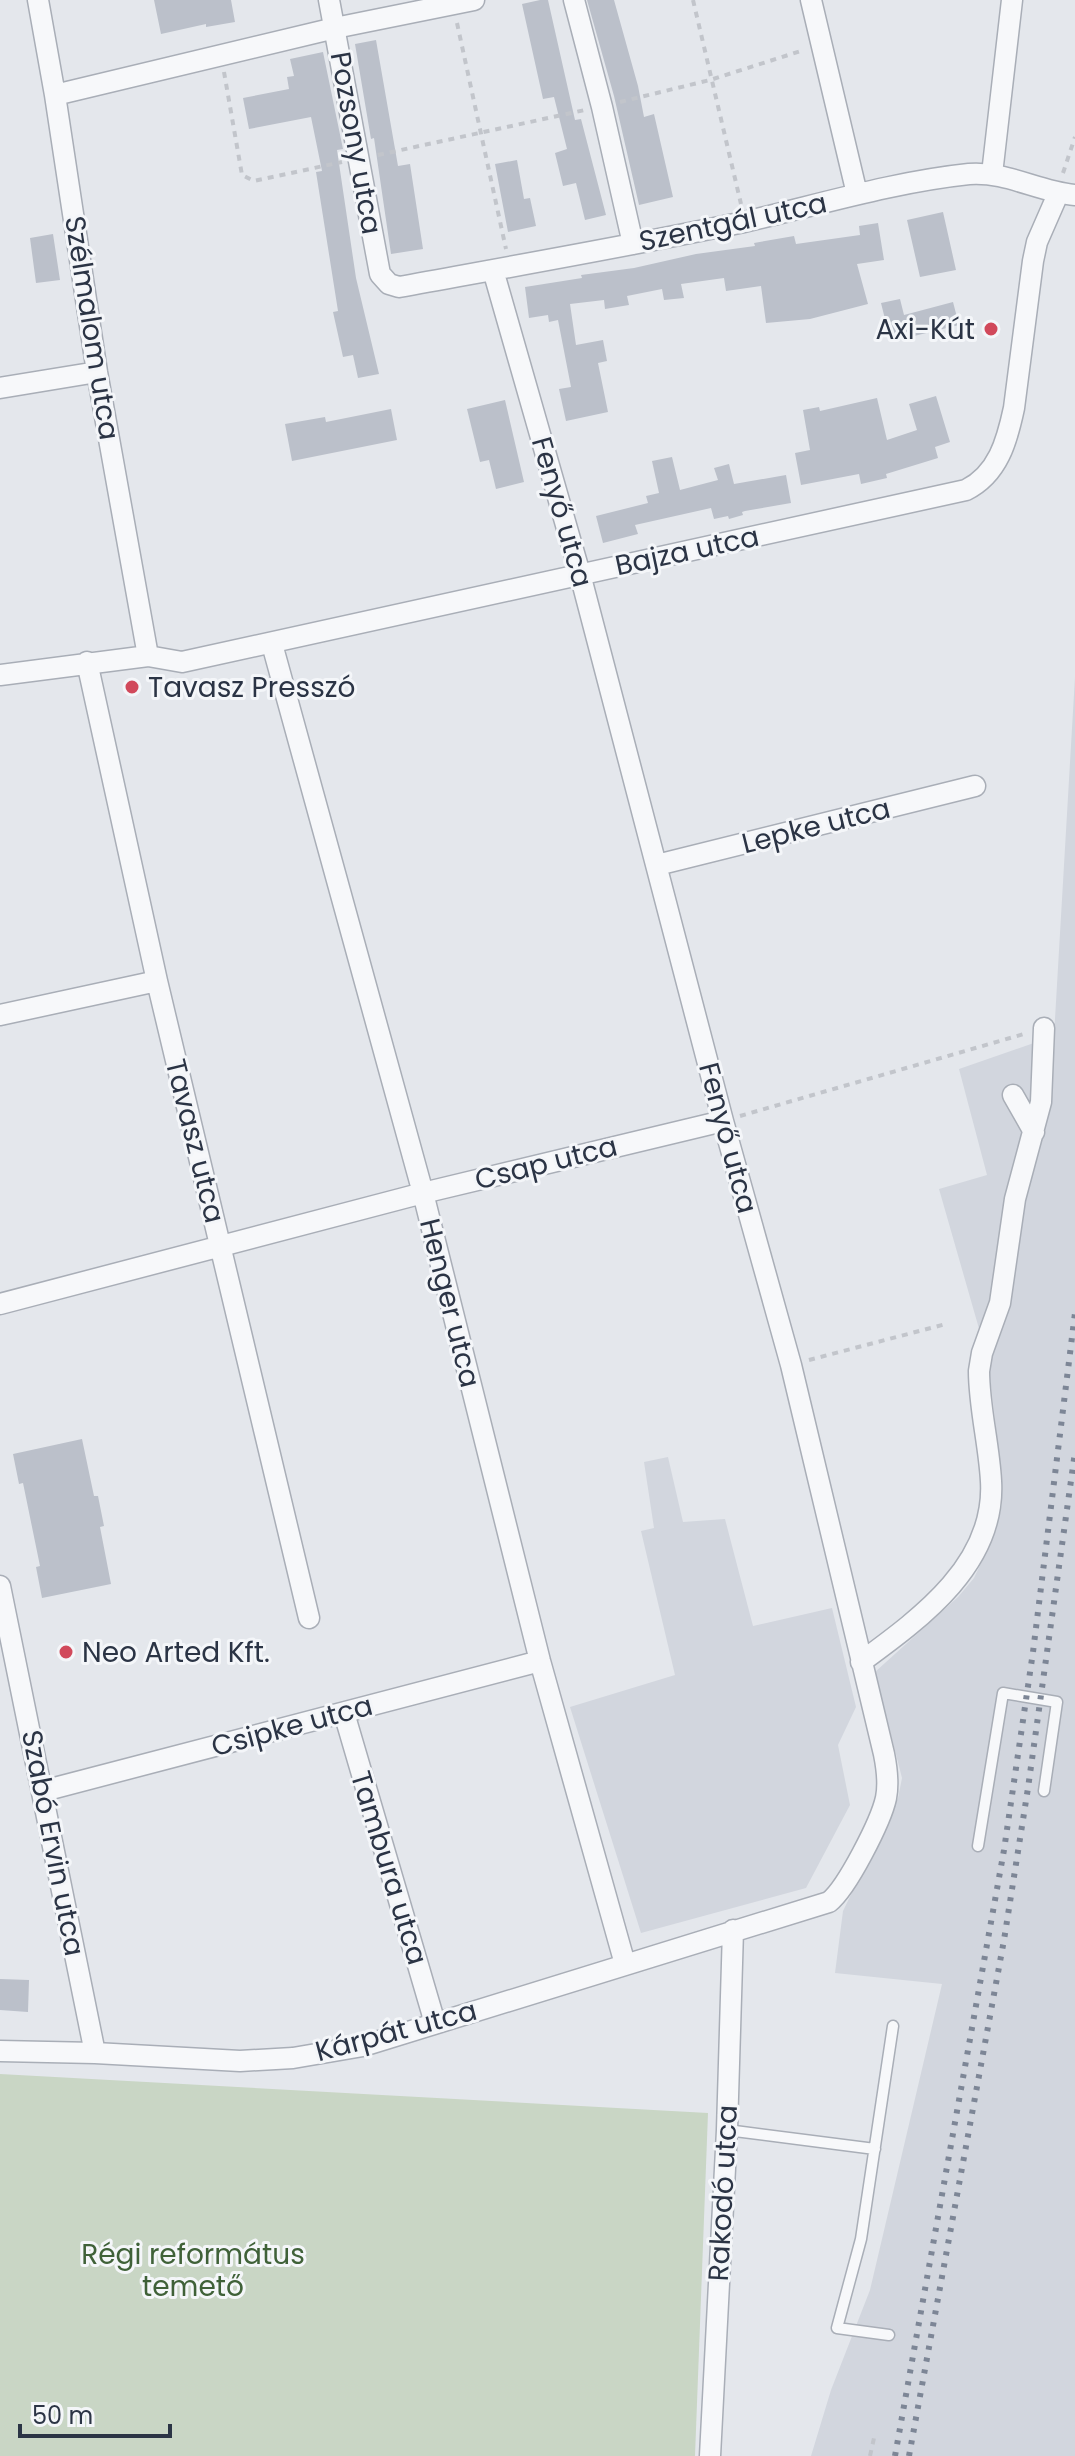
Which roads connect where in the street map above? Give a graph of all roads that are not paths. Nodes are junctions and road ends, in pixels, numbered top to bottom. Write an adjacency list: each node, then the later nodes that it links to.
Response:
1 (38, 0): 8 (street, Szélmalom utca)
2 (329, 0): 7 (street, Pozsony utca)
3 (474, 0): 7 (street)
4 (574, 0): 12 (street)
5 (811, 0): 10 (street)
6 (1012, 0): 9 (street)
7 (335, 28): 8 (street); 14 (street, Pozsony utca)
8 (55, 95): 15 (street, Szélmalom utca)
9 (992, 174): 10 (street, Szentgál utca); 11 (street, Szentgál utca)
10 (857, 194): 12 (street, Szentgál utca)
11 (1066, 194): 17 (street, Bajza utca)
12 (633, 244): 13 (street, Szentgál utca)
13 (502, 268): 14 (street, Szentgál utca); 17 (street, Fenyő utca)
14 (389, 284)
15 (97, 372): 16 (street); 19 (street, Szélmalom utca)
16 (0, 388)
17 (580, 574): 18 (street, Bajza utca); 23 (street, Fenyő utca)
18 (272, 644): 19 (street, Bajza utca); 30 (street, Henger utca)
19 (148, 656): 20 (street, Bajza utca)
20 (87, 662): 21 (street, Bajza utca); 24 (street, Tavasz utca)
21 (0, 675)
22 (975, 786): 23 (street, Lepke utca)
23 (657, 865): 28 (street, Fenyő utca)
24 (157, 981): 25 (street); 31 (street, Tavasz utca)
25 (0, 1015)
26 (1044, 1028): 29 (street)
27 (1013, 1095): 29 (street)
28 (723, 1121): 30 (street, Csap utca); 36 (street, Fenyő utca)
29 (1034, 1132): 36 (street)
30 (423, 1193): 31 (street, Csap utca); 35 (street, Henger utca)
31 (222, 1248): 32 (street, Csap utca); 34 (street, Tavasz utca)
32 (0, 1304)
33 (0, 1586): 38 (street, Szabó Ervin utca)
34 (309, 1618)
35 (540, 1661): 37 (street, Csipke utca); 42 (street, Henger utca)
36 (861, 1662): 41 (street, Fenyő utca)
37 (344, 1713): 38 (street, Csipke utca); 43 (street, Tambura utca)
38 (43, 1791): 46 (street, Szabó Ervin utca)
39 (1044, 1791): 40 (lane)
40 (978, 1846)
41 (733, 1930): 42 (street, Kárpát utca); 47 (street, Rakodó utca)
42 (625, 1964): 43 (street, Kárpát utca)
43 (435, 2023): 46 (street, Kárpát utca)
44 (893, 2026): 48 (lane)
45 (0, 2051): 46 (street, Kárpát utca)
46 (95, 2053)
47 (727, 2130): 48 (lane); 50 (street, Rakodó utca)
48 (875, 2149): 49 (lane)
49 (889, 2335)
50 (710, 2456)

